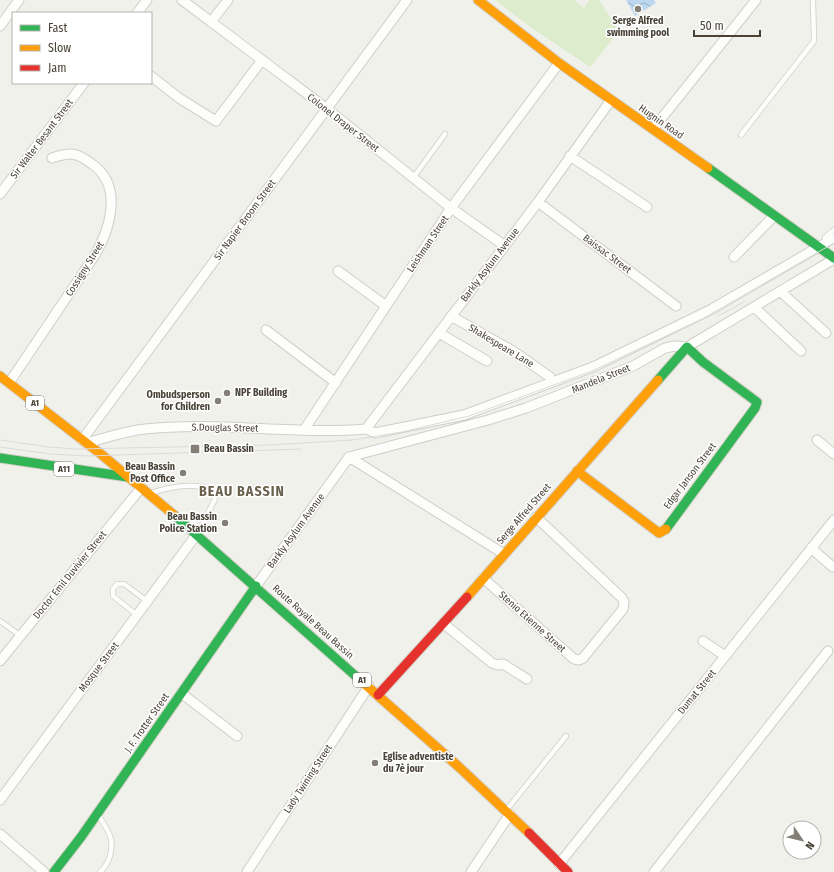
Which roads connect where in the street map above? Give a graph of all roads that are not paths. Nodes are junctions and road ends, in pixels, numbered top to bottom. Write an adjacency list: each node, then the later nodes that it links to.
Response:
1 (19, 0): 11 (street)
2 (147, 0): 9 (street)
3 (182, 0): 10 (street, Colonel Draper Street)
4 (228, 0): 10 (street)
5 (407, 0): 17 (street, Sir Napier Broom Street)
6 (478, 0): 13 (street, Hugnin Road)
7 (756, 0): 18 (street)
8 (813, 0): 20 (lane)
9 (138, 12)
10 (211, 22): 12 (street, Colonel Draper Street)
11 (0, 26)
12 (262, 60): 14 (street); 17 (street, Colonel Draper Street)
13 (559, 63): 16 (street, Hugnin Road); 27 (street, Leishman Street)
14 (152, 77)
15 (83, 84): 24 (street, Sir Walter Besant Street)
16 (611, 100): 18 (street, Hugnin Road); 21 (street, Barkly Asylum Avenue)
17 (326, 108): 23 (street, Colonel Draper Street); 54 (street, Sir Napier Broom Street)
18 (654, 129): 28 (street, Hugnin Road)
19 (445, 134): 23 (lane)
20 (742, 135)
21 (570, 156): 25 (street, Barkly Asylum Avenue); 26 (street)
22 (52, 158): 49 (street, Cossigny Street)
23 (413, 178): 27 (street, Colonel Draper Street)
24 (0, 194)
25 (538, 202): 32 (street, Barkly Asylum Avenue); 38 (street, Baissac Street)
26 (647, 207)
27 (451, 208): 32 (street, Colonel Draper Street); 37 (street, Leishman Street)
28 (774, 216): 31 (street, Hugnin Road); 33 (street)
29 (834, 230): 31 (lane)
30 (834, 238): 31 (street)
31 (821, 245): 34 (street, Hugnin Road); 51 (street, S.Douglas Street)
32 (505, 246): 40 (street, Barkly Asylum Avenue)
33 (734, 256)
34 (834, 258): 36 (street, Mandela Street)
35 (338, 272): 37 (street)
36 (780, 291): 39 (street, Mandela Street); 43 (street)
37 (386, 306): 50 (street, Leishman Street)
38 (676, 306)
39 (754, 307): 44 (street, Mandela Street); 45 (street)
40 (451, 316): 42 (street, Barkly Asylum Avenue); 48 (street, Shakespeare Lane)
41 (266, 330): 50 (street)
42 (439, 333): 46 (street); 51 (street, Barkly Asylum Avenue)
43 (826, 334)
44 (687, 347): 56 (street, Mandela Street); 58 (street, Serge Alfred Street); 58 (street, Edgar Janson Street)
45 (801, 351)
46 (487, 361)
47 (0, 376): 49 (street, A1)
48 (550, 377)
49 (9, 383): 54 (street, Route Royale Beau Bassin / A1)
50 (336, 383): 52 (street, Leishman Street)
51 (366, 429): 52 (street, S.Douglas Street)
52 (304, 430): 54 (street, S.Douglas Street)
53 (817, 440): 55 (street)
54 (84, 441): 59 (street, Route Royale Beau Bassin / A1)
55 (834, 454)
56 (349, 457): 66 (street); 69 (street, Barkly Asylum Avenue)
57 (0, 458): 59 (street, A11)
58 (577, 471): 62 (street, Serge Alfred Street)
59 (128, 478): 60 (street, Route Royale Beau Bassin / A1)
60 (141, 488): 61 (street, Route Royale Beau Bassin / A1); 74 (street, Doctor Emil Duvivier Street)
61 (148, 494): 64 (street, Route Royale Beau Bassin / A1); 64 (lane)
62 (536, 516): 66 (street, Serge Alfred Street); 68 (street, Stenio Etienne Street)
63 (834, 520): 65 (street, Dumat Street)
64 (197, 534): 69 (street, Route Royale Beau Bassin / A1); 70 (street, Mosque Street)
65 (811, 548): 67 (street); 77 (street, Dumat Street)
66 (504, 554): 68 (street, Serge Alfred Street)
67 (833, 567)
68 (483, 578): 73 (street, Serge Alfred Street)
69 (256, 586): 80 (street, Route Royale Beau Bassin / A1); 81 (street, J. F. Trotter Street)
70 (147, 601): 71 (street, Mosque Street); 71 (lane)
71 (137, 616): 85 (street, Mosque Street)
72 (0, 621): 74 (lane)
73 (444, 624): 79 (street); 82 (street, Serge Alfred Street)
74 (20, 636): 78 (street, Doctor Emil Duvivier Street)
75 (703, 641): 77 (street)
76 (828, 651): 96 (street)
77 (725, 656): 89 (street, Dumat Street)
78 (0, 661)
79 (527, 679)
80 (369, 686): 82 (street, Route Royale Beau Bassin / A1); 93 (street, Lady Twining Street)
81 (181, 693): 83 (street); 87 (street, J. F. Trotter Street)
82 (378, 695): 86 (street, Route Royale Beau Bassin / A1)
83 (237, 736)
84 (566, 736): 86 (lane)
85 (0, 800)
86 (508, 812): 89 (street, Route Royale Beau Bassin / A1); 94 (street)
87 (97, 813): 91 (street, J. F. Trotter Street); 92 (lane)
88 (0, 834): 90 (street)
89 (559, 864): 95 (street, Route Royale Beau Bassin / A1)
90 (44, 872)
91 (54, 872)
92 (100, 872)
93 (247, 872)
94 (471, 872)
95 (568, 872)
96 (654, 872)

